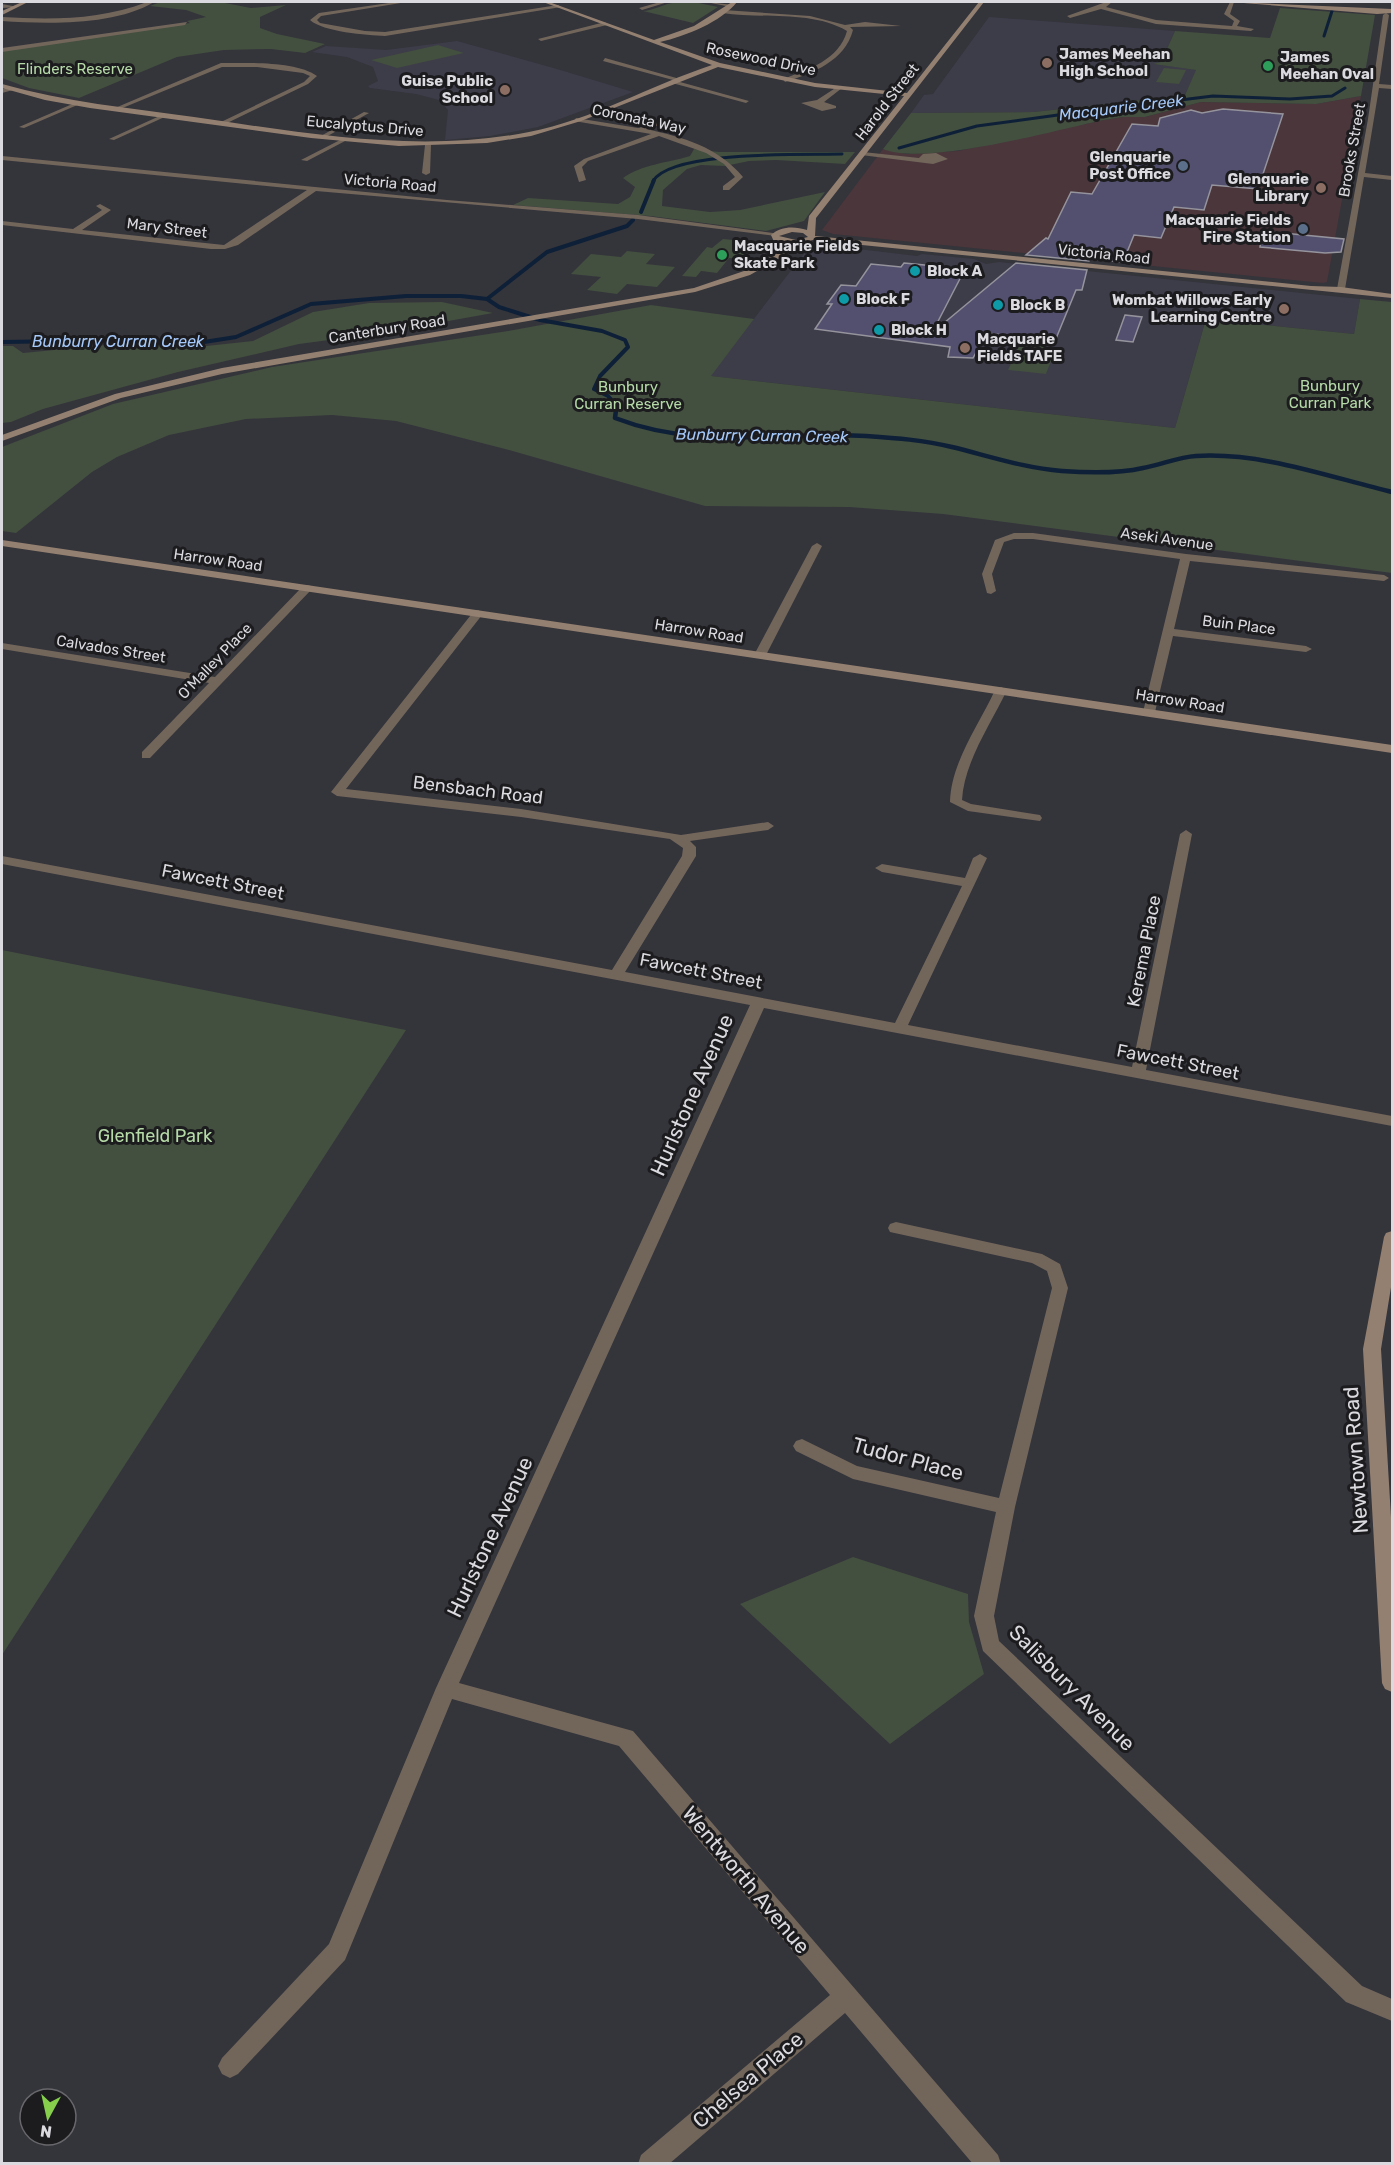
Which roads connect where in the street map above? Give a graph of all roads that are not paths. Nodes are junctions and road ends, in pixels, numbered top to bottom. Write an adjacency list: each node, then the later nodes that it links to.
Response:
1 (25, 2): 13 (street)
2 (151, 2): 21 (street)
3 (404, 2): 14 (street)
4 (545, 2): 14 (street, Rosewood Drive)
5 (665, 2): 16 (street)
6 (709, 2): 11 (street)
7 (982, 2): 41 (street, Harold Street)
8 (1109, 2): 15 (street)
9 (1233, 2): 18 (street); 26 (street)
10 (1389, 2): 18 (street, Brooks Street)
11 (733, 3): 17 (street)
12 (2, 6): 13 (street)
13 (15, 7): 19 (street)
14 (558, 7): 23 (street, Rosewood Drive)
15 (1101, 7): 20 (street); 26 (street)
16 (642, 8)
17 (724, 12): 24 (street); 29 (street)
18 (1390, 12): 36 (street, Brooks Street)
19 (2, 13)
20 (1070, 16)
21 (2, 19)
22 (184, 23): 30 (street)
23 (605, 24): 28 (street); 29 (street, Rosewood Drive)
24 (846, 26): 25 (street); 33 (street)
25 (898, 26)
26 (1234, 27): 27 (street)
27 (1251, 29)
28 (541, 39)
29 (652, 42): 32 (street, Rosewood Drive)
30 (2, 50)
31 (605, 60): 34 (street)
32 (718, 65): 33 (street, Rosewood Drive); 34 (street, Eucalyptus Drive)
33 (785, 80): 38 (street, Rosewood Drive)
34 (676, 81): 42 (street); 48 (street, Eucalyptus Drive)
35 (2, 86): 39 (street, Eucalyptus Drive)
36 (1376, 86): 37 (street); 65 (street, Brooks Street)
37 (1392, 87)
38 (839, 88): 41 (street, Rosewood Drive); 43 (street)
39 (10, 89): 40 (street); 44 (street, Eucalyptus Drive)
40 (2, 91)
41 (909, 95): 58 (street, Harold Street)
42 (745, 98)
43 (819, 102)
44 (80, 103): 45 (street, Eucalyptus Drive); 51 (street)
45 (118, 108): 47 (street, Eucalyptus Drive); 50 (street)
46 (366, 113): 54 (street)
47 (166, 115): 50 (street, Eucalyptus Drive); 55 (street)
48 (576, 120): 52 (street, Coronata Way); 57 (street, Eucalyptus Drive)
49 (668, 121): 52 (street)
50 (223, 123): 54 (street, Eucalyptus Drive)
51 (22, 128)
52 (639, 130): 53 (street, Coronata Way)
53 (658, 134): 67 (street); 68 (street, Coronata Way)
54 (322, 137): 56 (street, Eucalyptus Drive)
55 (112, 139)
56 (344, 140): 57 (street, Eucalyptus Drive); 62 (street)
57 (428, 145): 64 (street)
58 (865, 151): 59 (street); 63 (street, Harold Street)
59 (881, 156): 61 (street); 63 (street)
60 (2, 158): 69 (street, Victoria Road)
61 (925, 159)
62 (305, 160)
63 (856, 162): 71 (street, Harold Street)
64 (426, 173)
65 (1361, 175): 66 (street); 79 (street, Brooks Street)
66 (1392, 178)
67 (582, 180)
68 (726, 188)
69 (314, 189): 74 (street, Mary Street); 76 (street, Victoria Road)
70 (100, 207): 74 (street)
71 (812, 219): 73 (street); 75 (street, Harold Street)
72 (2, 223): 74 (street, Mary Street)
73 (785, 230): 75 (street, Victoria Road); 76 (street)
74 (75, 231)
75 (811, 235): 77 (street, Canterbury Road); 79 (street, Victoria Road)
76 (777, 236): 77 (street); 78 (street)
77 (803, 242): 78 (street, Canterbury Road)
78 (778, 256): 81 (street, Canterbury Road)
79 (1341, 289): 80 (street, Victoria Road)
80 (1392, 296)
81 (2, 438)
82 (2, 543): 86 (street, Harrow Road)
83 (817, 546): 92 (street)
84 (1186, 557): 85 (street, Aseki Avenue); 87 (street, Aseki Avenue); 89 (street)
85 (1384, 578)
86 (306, 588): 88 (street, Harrow Road); 93 (street, O'Malley Place)
87 (991, 591)
88 (478, 613): 92 (street, Harrow Road); 101 (street, Bensbach Road)
89 (1169, 632): 91 (street, Buin Place); 95 (street)
90 (2, 646): 93 (street, Calvados Street)
91 (1306, 648)
92 (760, 655): 94 (street, Harrow Road)
93 (217, 681): 97 (street, O'Malley Place)
94 (1001, 690): 95 (street, Harrow Road); 98 (street)
95 (1149, 712): 96 (street, Harrow Road)
96 (1392, 749)
97 (146, 755)
98 (1036, 819)
99 (768, 826): 101 (street)
100 (1186, 834): 109 (street, Kerema Place)
101 (679, 839): 106 (street)
102 (980, 858): 105 (street)
103 (2, 860): 106 (street, Fawcett Street)
104 (882, 868): 105 (street)
105 (970, 883): 108 (street)
106 (616, 975): 107 (street, Fawcett Street)
107 (759, 1002): 108 (street, Fawcett Street); 116 (street, Hurlstone Avenue)
108 (899, 1029): 109 (street, Fawcett Street)
109 (1138, 1074): 110 (street, Fawcett Street)
110 (1392, 1121)
111 (896, 1228): 114 (street, Salisbury Avenue)
112 (1392, 1237): 115 (street, Newtown Road)
113 (802, 1446): 114 (street, Tudor Place)
114 (1006, 1507): 118 (street, Salisbury Avenue)
115 (1392, 1683)
116 (446, 1688): 117 (street, Wentworth Avenue); 119 (street, Hurlstone Avenue)
117 (846, 1997): 120 (street, Chelsea Place); 121 (street, Wentworth Avenue)
118 (1392, 2010)
119 (230, 2066)
120 (650, 2163)
121 (989, 2163)

